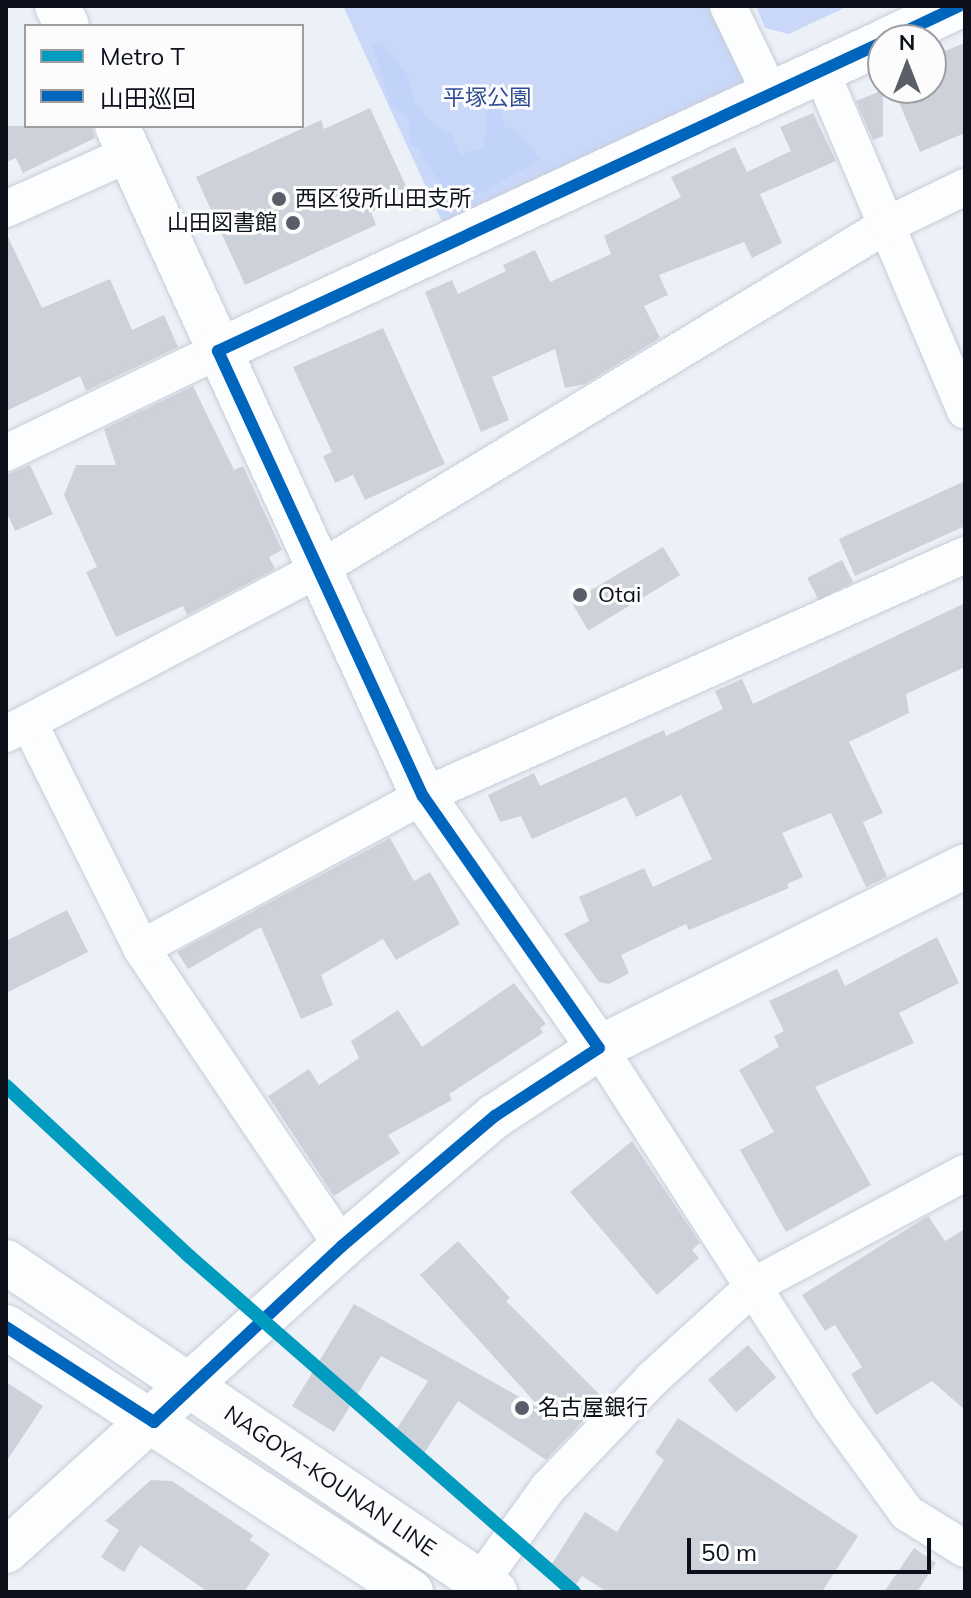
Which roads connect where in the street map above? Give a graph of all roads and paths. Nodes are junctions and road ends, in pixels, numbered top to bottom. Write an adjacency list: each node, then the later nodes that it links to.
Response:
1 (57, 6): 4 (street)
2 (728, 6): 8 (street)
3 (959, 6): 5 (street)
4 (66, 24)
5 (921, 24)
6 (867, 49): 7 (street)
7 (821, 71): 8 (street); 12 (street)
8 (771, 95): 13 (street)
9 (124, 140): 11 (street); 13 (street)
10 (965, 187): 12 (street)
11 (6, 209)
12 (887, 225): 14 (street); 17 (street)
13 (218, 351): 15 (street); 17 (street)
14 (965, 411)
15 (6, 453)
16 (965, 555): 19 (street)
17 (321, 568): 18 (street); 19 (street)
18 (17, 728): 21 (street)
19 (423, 796): 21 (street); 22 (street)
20 (965, 866): 22 (street)
21 (141, 948): 24 (street)
22 (599, 1048): 24 (street); 26 (street)
23 (965, 1173): 26 (street)
24 (342, 1246): 28 (street)
25 (6, 1262): 28 (street, NAGOYA-KOUNAN LINE)
26 (755, 1285): 30 (street); 32 (street)
27 (6, 1327): 29 (street)
28 (192, 1387): 29 (street); 32 (street, NAGOYA-KOUNAN LINE)
29 (154, 1422): 31 (street); 33 (street)
30 (965, 1549)
31 (6, 1551)
32 (488, 1587)
33 (411, 1592)

